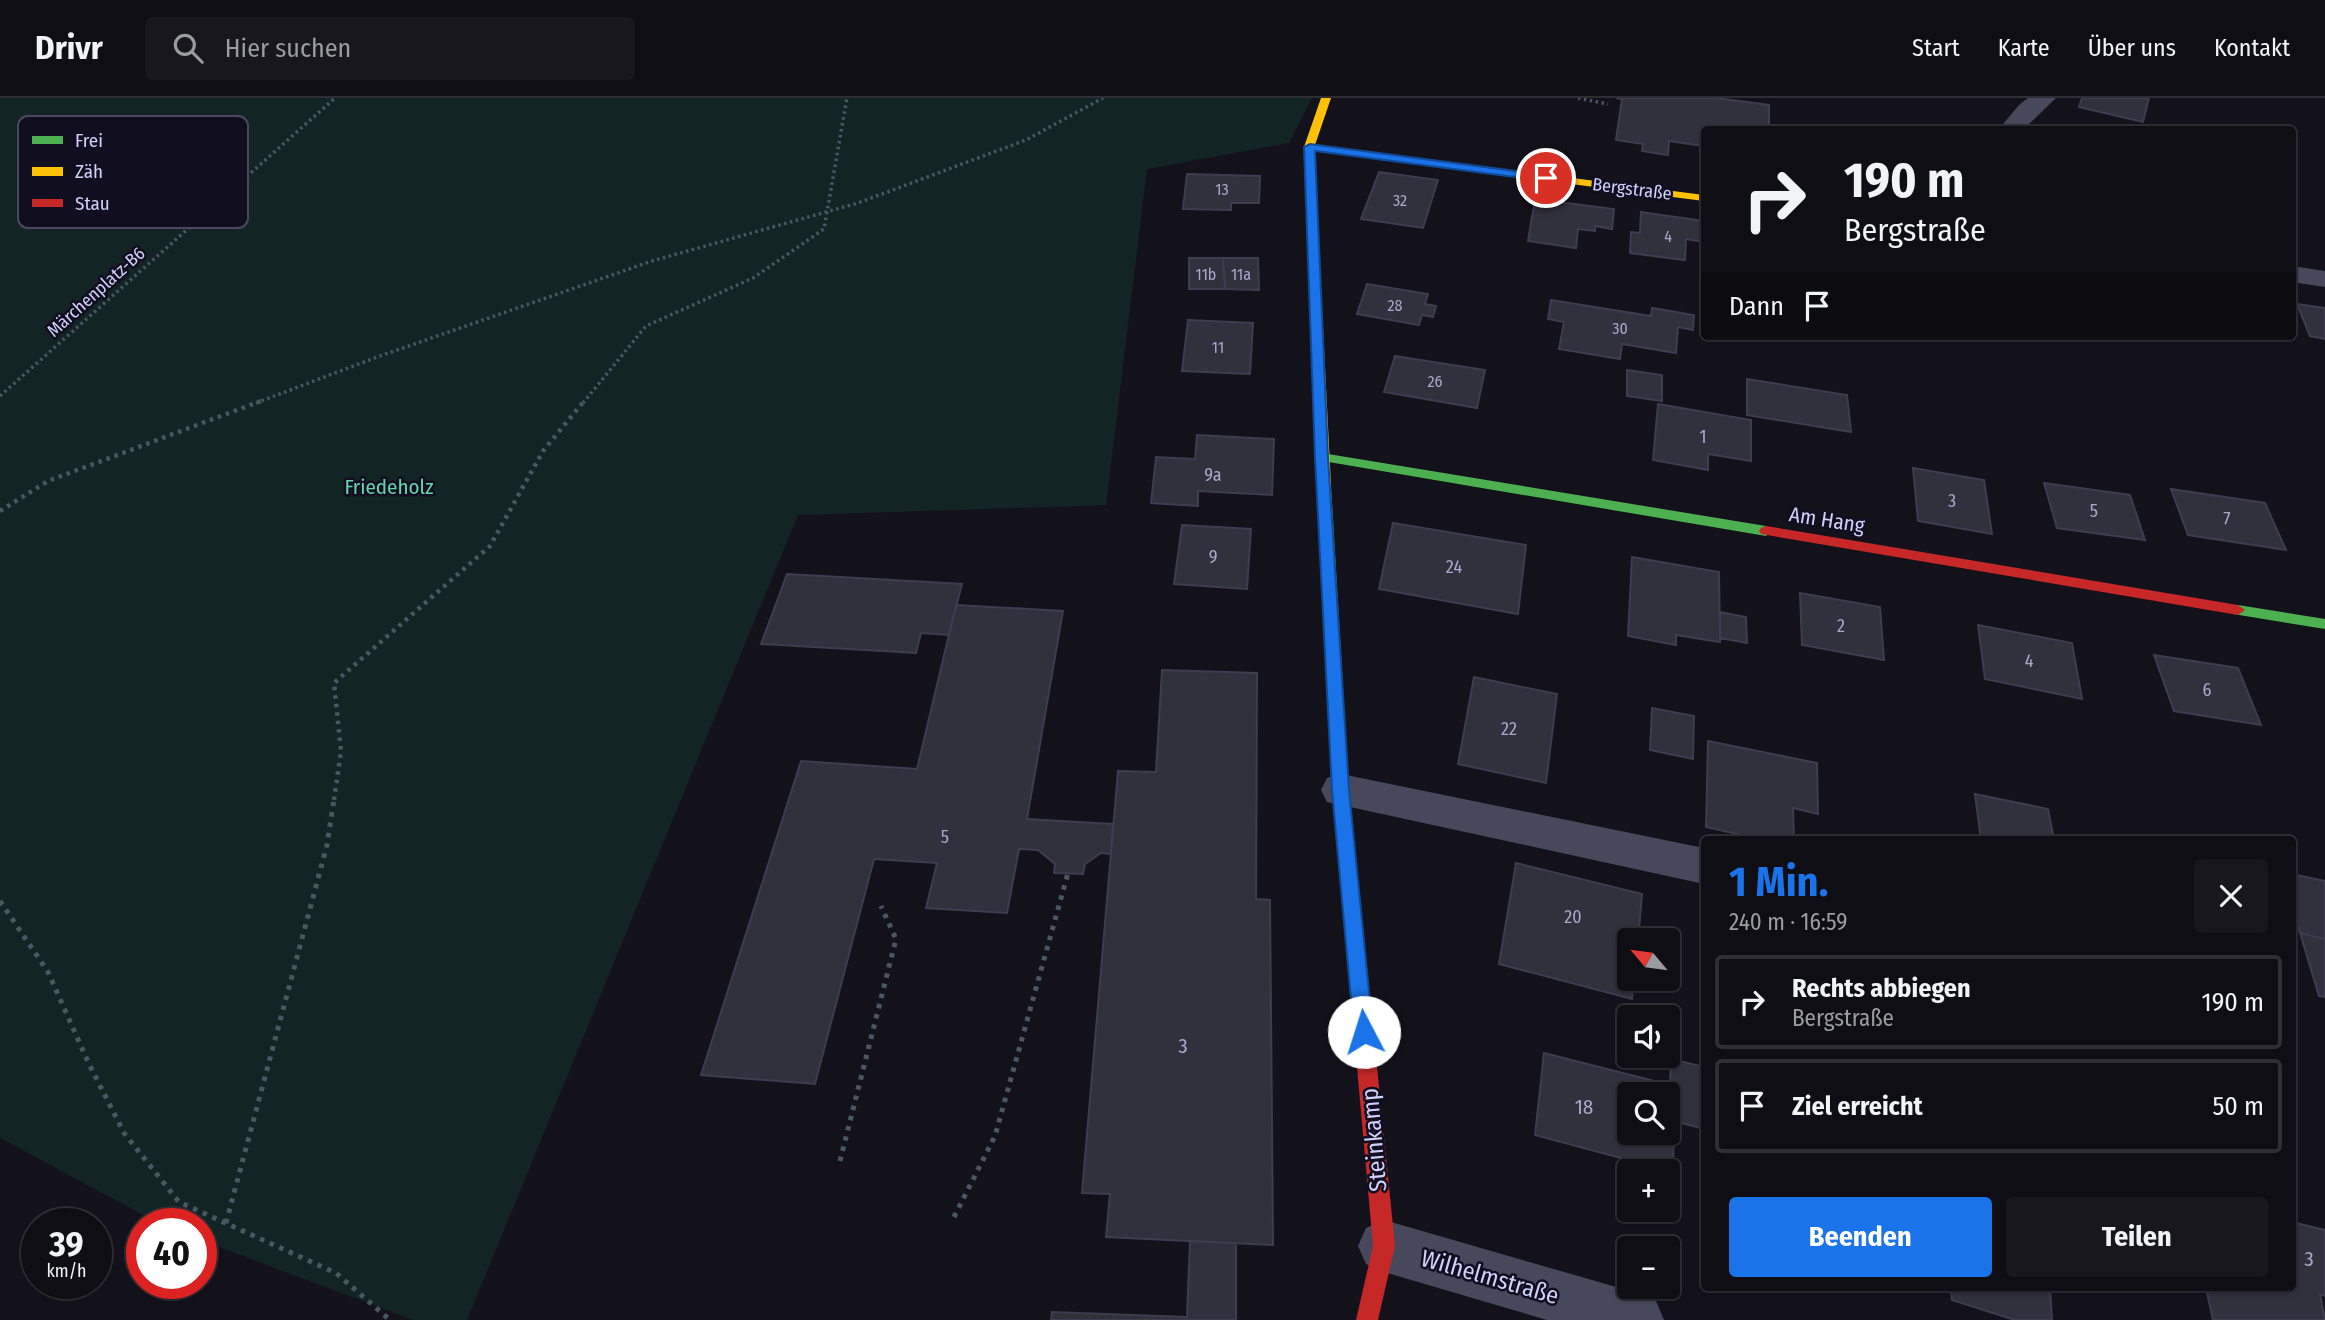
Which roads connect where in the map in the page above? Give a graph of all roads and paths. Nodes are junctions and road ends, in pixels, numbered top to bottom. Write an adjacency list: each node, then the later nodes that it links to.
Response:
1 (335, 98): 10 (path, Märchenplatz-B6)
2 (847, 98): 12 (path)
3 (1103, 98): 12 (path)
4 (1326, 98): 9 (street, Steinkamp)
5 (1578, 98): 7 (path)
6 (2043, 98): 8 (street)
7 (1608, 104)
8 (2013, 126)
9 (1310, 147): 11 (street, Bergstraße); 17 (street, Steinkamp)
10 (248, 175)
11 (1701, 198)
12 (827, 211): 18 (path); 27 (path)
13 (189, 228): 16 (path, Märchenplatz-B6)
14 (2296, 275): 15 (street)
15 (2325, 279)
16 (0, 396)
17 (1322, 457): 19 (street, Am Hang); 20 (street, Steinkamp)
18 (0, 511)
19 (2325, 624)
20 (1341, 790): 21 (street); 28 (street, Steinkamp)
21 (1701, 865)
22 (1068, 873): 26 (path)
23 (0, 901): 27 (path)
24 (881, 906): 25 (path)
25 (840, 1161)
26 (954, 1217)
27 (226, 1223): 29 (path)
28 (1384, 1246): 30 (street, Steinkamp); 31 (street, Wilhelmstraße)
29 (390, 1320)
30 (1367, 1320)
31 (1637, 1320)

